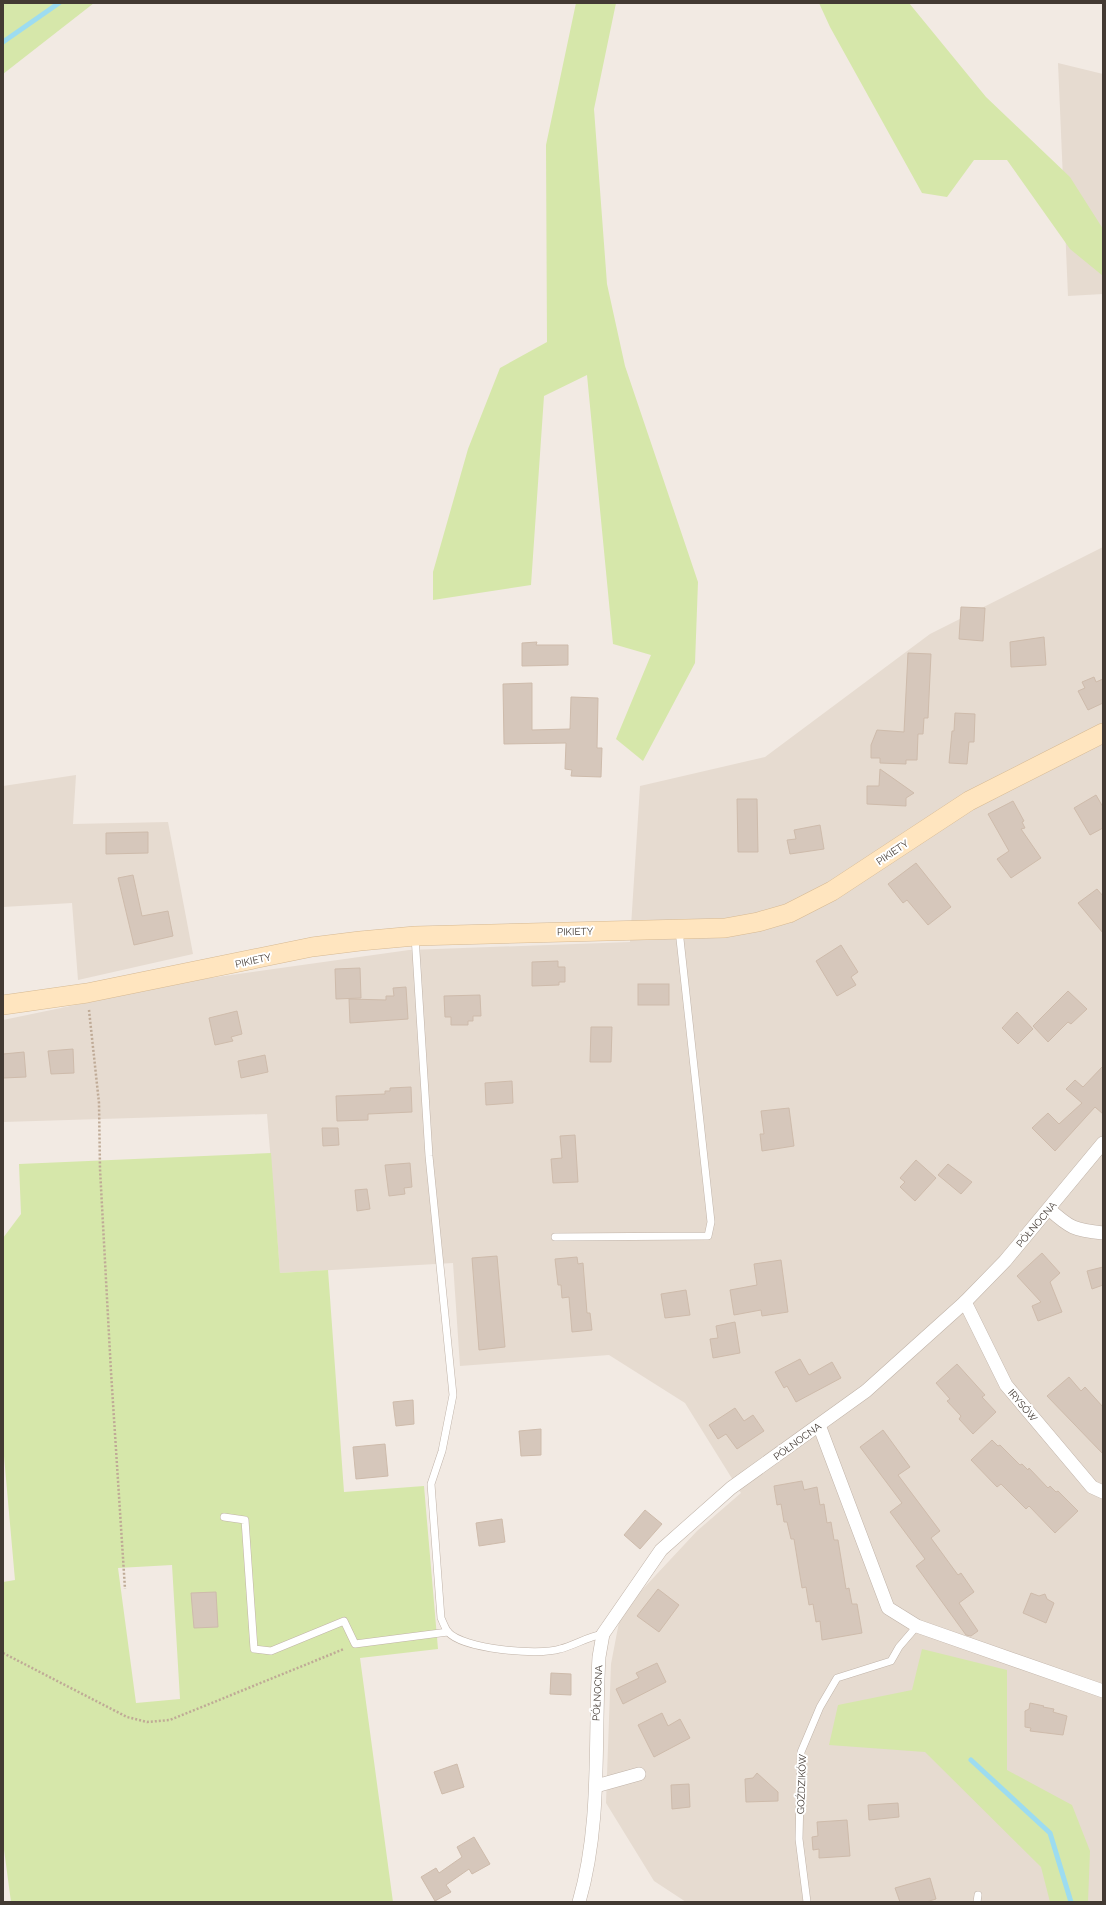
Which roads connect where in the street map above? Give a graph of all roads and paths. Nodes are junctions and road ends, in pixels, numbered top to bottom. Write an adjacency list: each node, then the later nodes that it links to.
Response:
1 (1103, 733): 2 (street, PIKIETY)
2 (680, 929): 3 (street, PIKIETY); 9 (lane)
3 (415, 936): 4 (street, PIKIETY); 16 (lane)
4 (87, 994): 5 (street, PIKIETY); 14 (path)
5 (3, 1005)
6 (1103, 1143): 7 (street, PÓŁNOCNA)
7 (1049, 1208): 8 (street); 10 (street, PÓŁNOCNA)
8 (1103, 1233)
9 (554, 1237)
10 (965, 1302): 11 (street, PÓŁNOCNA); 12 (street, IRYSÓW)
11 (819, 1425): 15 (street); 17 (street, PÓŁNOCNA)
12 (1103, 1492)
13 (224, 1517): 18 (lane)
14 (125, 1589)
15 (917, 1626): 20 (street); 24 (lane, GOŹDZIKÓW)
16 (448, 1632): 17 (lane); 18 (lane)
17 (602, 1634): 22 (street, PÓŁNOCNA)
18 (355, 1644): 19 (path)
19 (3, 1652)
20 (1103, 1691)
21 (640, 1774): 22 (street)
22 (596, 1786): 23 (street, PÓŁNOCNA)
23 (579, 1902)
24 (806, 1902)

